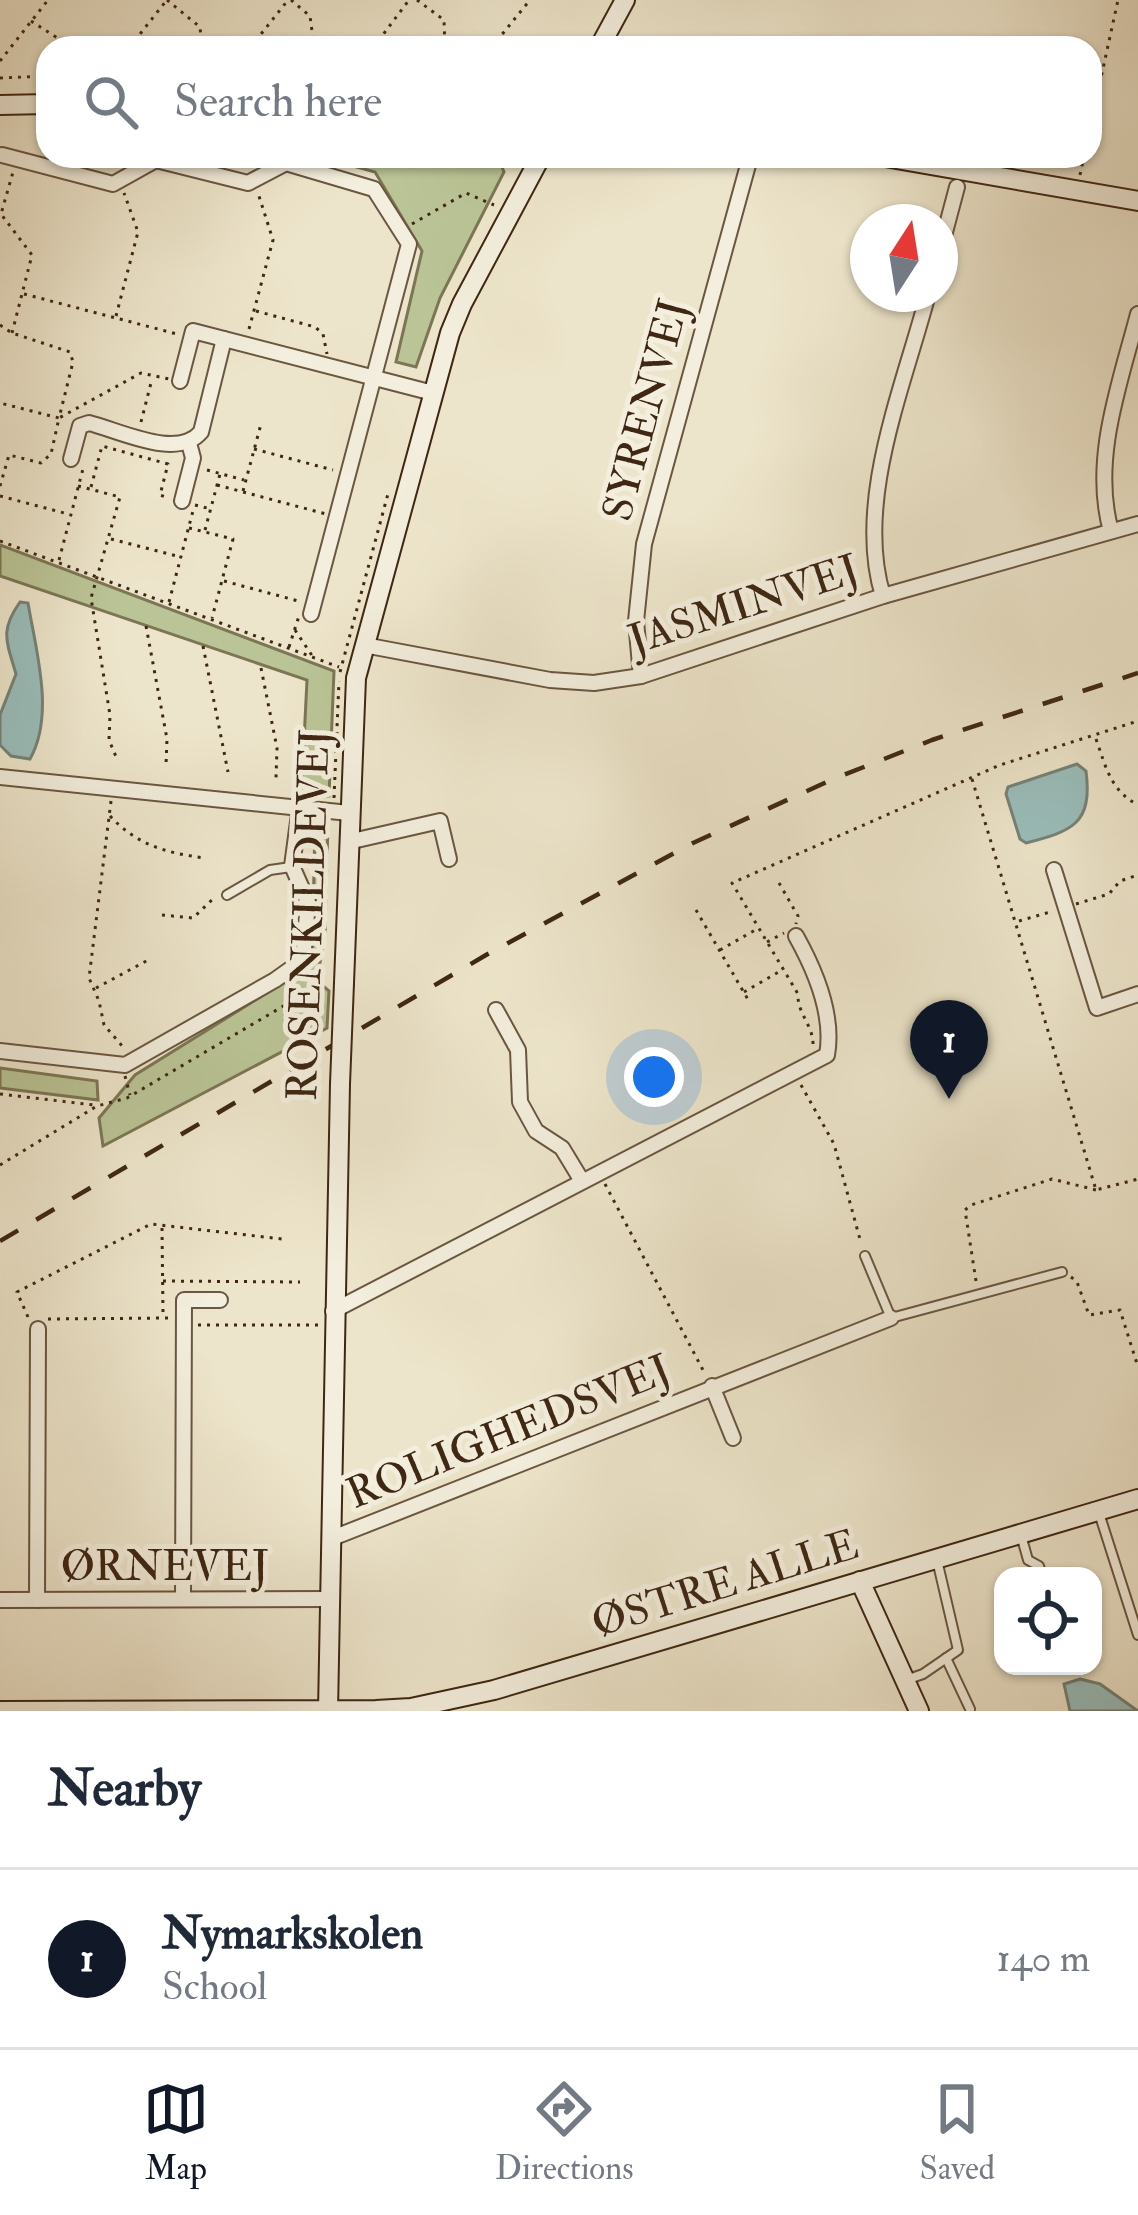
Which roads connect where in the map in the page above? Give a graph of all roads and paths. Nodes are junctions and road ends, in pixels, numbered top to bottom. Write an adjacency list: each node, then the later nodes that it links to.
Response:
1 (48, 0): 9 (path)
2 (167, 0): 11 (path); 12 (path)
3 (289, 0): 13 (path); 14 (path)
4 (410, 0): 15 (path)
5 (417, 0): 16 (path)
6 (530, 0): 17 (path)
7 (625, 0): 18 (street)
8 (1118, 0): 20 (path)
9 (32, 21): 10 (path); 19 (path)
10 (55, 36)
11 (138, 36)
12 (201, 36)
13 (260, 36)
14 (313, 36)
15 (382, 36)
16 (445, 36)
17 (501, 36)
18 (606, 36)
19 (0, 61)
20 (1102, 73)
21 (36, 76): 22 (path)
22 (0, 78)
23 (36, 104): 24 (street)
24 (0, 105)
25 (9, 156): 42 (path)
26 (54, 168): 35 (street)
27 (142, 168): 35 (street)
28 (188, 168): 36 (street)
29 (278, 168): 36 (street)
30 (300, 168): 44 (street)
31 (535, 168): 59 (street, ROSENKILDEVEJ)
32 (747, 168): 103 (street, SYRENVEJ)
33 (951, 168): 38 (street)
34 (1081, 168): 38 (path)
35 (120, 180): 49 (path)
36 (254, 180): 46 (path)
37 (957, 187): 40 (street)
38 (1076, 189): 39 (street)
39 (1138, 201)
40 (952, 204)
41 (496, 206): 44 (path)
42 (7, 221): 43 (path); 45 (path)
43 (0, 227)
44 (400, 230): 57 (street)
45 (22, 293): 49 (path); 51 (path)
46 (254, 311): 54 (path); 55 (path)
47 (923, 312): 91 (street)
48 (1138, 314): 83 (street)
49 (115, 318): 52 (path)
50 (0, 325): 51 (path)
51 (12, 333): 60 (path)
52 (192, 338): 53 (street); 58 (street)
53 (224, 339): 54 (street); 63 (street)
54 (245, 345): 55 (street)
55 (324, 365): 57 (street)
56 (153, 375): 62 (path)
57 (372, 377): 59 (street); 70 (street)
58 (180, 382)
59 (433, 393): 97 (street, ROSENKILDEVEJ)
60 (0, 403)
61 (261, 424): 64 (path)
62 (137, 435): 63 (street); 67 (street)
63 (189, 443): 68 (street)
64 (254, 449): 70 (path); 71 (path)
65 (0, 452): 66 (path)
66 (9, 455)
67 (78, 461): 72 (path)
68 (191, 466): 69 (path); 77 (street)
69 (220, 474): 71 (path); 73 (path)
70 (347, 474): 80 (street)
71 (245, 480): 75 (path)
72 (79, 485): 74 (path); 79 (path)
73 (217, 485): 75 (path); 78 (path)
74 (91, 489): 77 (path); 85 (path)
75 (242, 491): 80 (path)
76 (0, 496): 79 (path)
77 (188, 503): 78 (path); 82 (path)
78 (211, 509): 84 (path)
79 (70, 515): 88 (path)
80 (336, 516): 93 (street)
81 (1138, 524): 83 (street, JASMINVEJ)
82 (189, 528): 84 (path); 87 (path)
83 (1111, 531): 91 (street, JASMINVEJ)
84 (205, 532): 90 (path)
85 (109, 538): 87 (path); 89 (path)
86 (0, 541): 88 (path)
87 (181, 557): 92 (path)
88 (58, 562): 89 (path)
89 (99, 578): 92 (path); 106 (path)
90 (222, 580): 93 (path); 94 (path)
91 (883, 596): 103 (street, JASMINVEJ)
92 (168, 604): 94 (path)
93 (312, 609): 96 (path)
94 (212, 620): 99 (path)
95 (146, 626): 107 (path)
96 (294, 630): 99 (path); 100 (path)
97 (364, 645): 103 (street, JASMINVEJ); 115 (street, ROSENKILDEVEJ)
98 (203, 646): 108 (path)
99 (289, 649): 100 (path)
100 (314, 658): 102 (path)
101 (261, 668): 111 (path)
102 (340, 668)
103 (641, 676)
104 (1138, 722): 105 (path)
105 (1095, 735): 109 (path); 113 (path)
106 (117, 759)
107 (166, 765)
108 (227, 772)
109 (971, 777): 126 (path); 149 (path)
110 (0, 778): 112 (street)
111 (276, 778)
112 (113, 787): 114 (street); 116 (path)
113 (1138, 805)
114 (300, 807): 115 (street); 120 (street)
115 (349, 813): 117 (street, ROSENKILDEVEJ)
116 (109, 815): 118 (path); 133 (path)
117 (348, 842): 119 (street); 132 (street, ROSENKILDEVEJ)
118 (205, 858)
119 (449, 859)
120 (292, 866): 123 (lane); 140 (street)
121 (1054, 870): 135 (street)
122 (779, 883): 128 (path)
123 (227, 895): 125 (path)
124 (696, 910): 129 (path)
125 (162, 915)
126 (759, 928): 128 (path); 129 (path)
127 (796, 936): 141 (street)
128 (767, 942): 131 (path)
129 (720, 950): 134 (path)
130 (150, 959): 133 (path)
131 (783, 970): 134 (path); 139 (path)
132 (339, 980): 143 (path); 160 (street, ROSENKILDEVEJ, bridge)
133 (94, 989): 140 (path)
134 (744, 992): 136 (path)
135 (1138, 994)
136 (750, 1003)
137 (496, 1010): 148 (street)
138 (0, 1051): 140 (street)
139 (813, 1051)
140 (125, 1064): 143 (path)
141 (795, 1072): 146 (street); 152 (path)
142 (0, 1094): 144 (path)
143 (130, 1096): 144 (path)
144 (97, 1106): 145 (path)
145 (2, 1162)
146 (598, 1172): 148 (street); 165 (path)
147 (1138, 1179): 149 (path)
148 (582, 1180): 160 (street)
149 (1096, 1190): 156 (path)
150 (162, 1226): 151 (path); 154 (path); 163 (path)
151 (282, 1239)
152 (866, 1256): 161 (lane)
153 (1062, 1272): 156 (lane); 164 (path)
154 (163, 1281): 155 (path); 159 (path)
155 (299, 1282)
156 (979, 1295): 161 (lane)
157 (220, 1300): 162 (street)
158 (51, 1318): 159 (path)
159 (163, 1318): 162 (path)
160 (334, 1318): 162 (path); 170 (street, ROSENKILDEVEJ)
161 (891, 1318): 165 (street, ROLIGHEDSVEJ)
162 (184, 1322): 177 (street)
163 (33, 1324): 176 (street)
164 (1138, 1367)
165 (712, 1386): 166 (street, ROLIGHEDSVEJ); 170 (street, ROLIGHEDSVEJ)
166 (733, 1438)
167 (1138, 1499): 168 (street, ØSTRE ALLE)
168 (1098, 1511): 169 (street, ØSTRE ALLE); 178 (lane)
169 (1020, 1534): 171 (street, ØSTRE ALLE); 172 (lane)
170 (330, 1539): 174 (street, ROSENKILDEVEJ)
171 (937, 1558): 173 (street, ØSTRE ALLE); 179 (lane)
172 (1039, 1567)
173 (860, 1581): 180 (street); 181 (street, ØSTRE ALLE)
174 (330, 1599): 177 (street, ØRNEVEJ); 183 (street, ROSENKILDEVEJ)
175 (0, 1600): 176 (street, ØRNEVEJ)
176 (37, 1600): 177 (street, ØRNEVEJ)
177 (183, 1600)
178 (1138, 1635)
179 (946, 1658): 180 (lane); 182 (lane)
180 (905, 1681): 185 (street)
181 (453, 1705): 183 (street, ØSTRE ALLE)
182 (970, 1709)
183 (328, 1710): 184 (street, ØSTRE ALLE)
184 (0, 1711)
185 (919, 1711)

